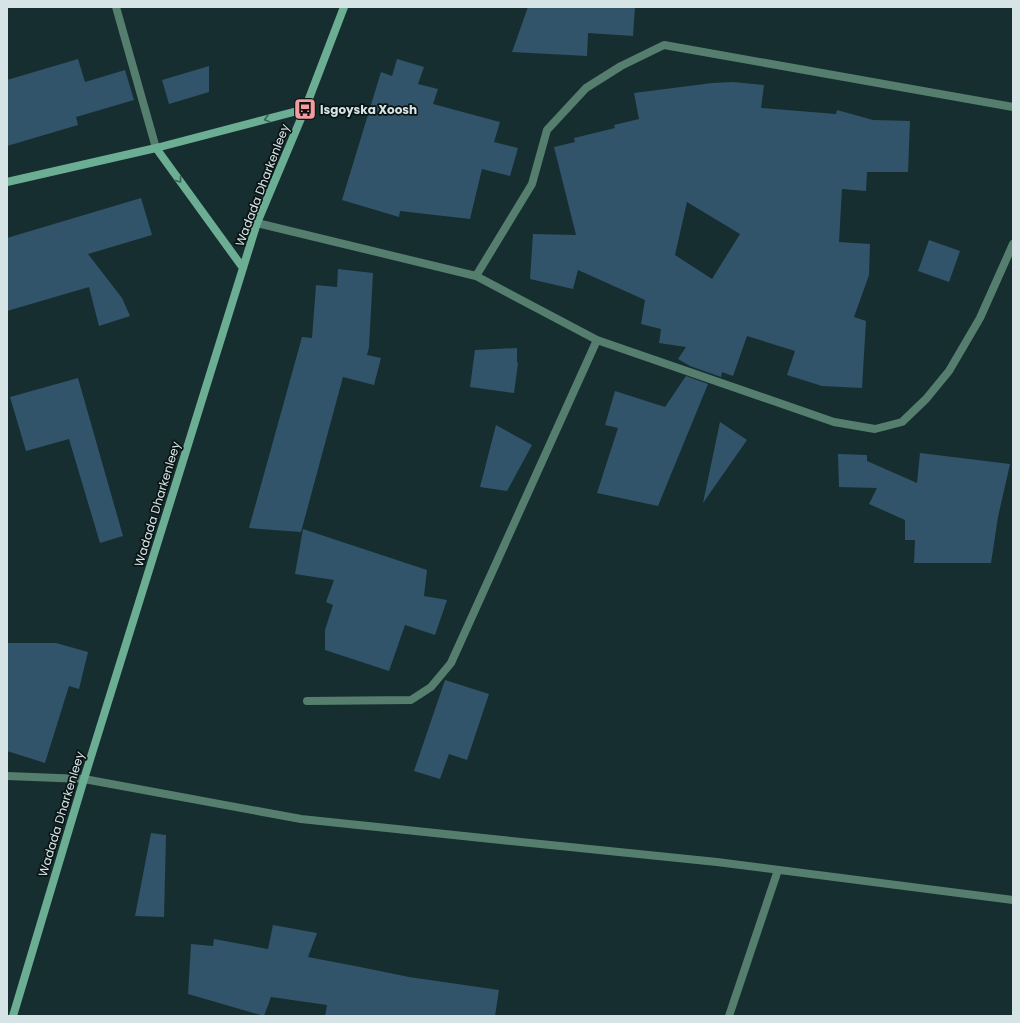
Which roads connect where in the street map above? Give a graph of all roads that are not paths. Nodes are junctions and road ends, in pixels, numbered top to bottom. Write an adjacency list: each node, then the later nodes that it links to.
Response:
1 (116, 7): 5 (street)
2 (344, 7): 4 (main road, Wadada Dharkenleey)
3 (1013, 107): 10 (street)
4 (305, 109): 5 (main road, one-way to 5); 7 (main road, Wadada Dharkenleey)
5 (156, 148): 6 (main road); 9 (main road, one-way to 9)
6 (7, 182)
7 (257, 223): 9 (main road, Wadada Dharkenleey); 10 (street)
8 (1013, 244): 11 (street)
9 (243, 268): 14 (main road, Wadada Dharkenleey)
10 (476, 276): 11 (street)
11 (597, 340): 12 (street)
12 (307, 701)
13 (7, 776): 14 (street)
14 (84, 779): 15 (street); 17 (main road, Wadada Dharkenleey)
15 (778, 870): 16 (street); 18 (street)
16 (1013, 900)
17 (13, 1016)
18 (729, 1016)

